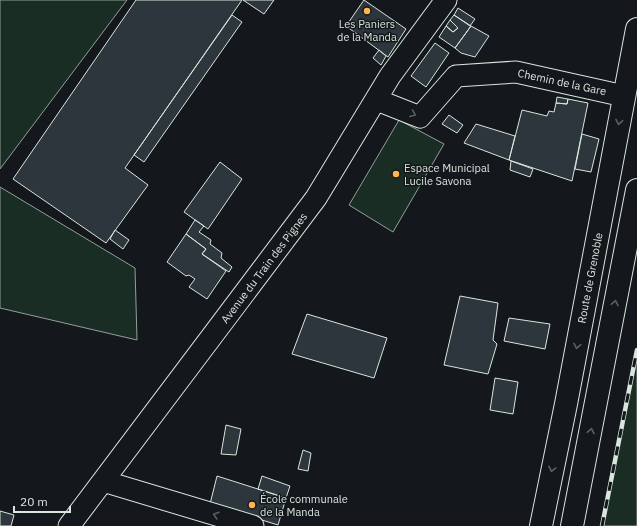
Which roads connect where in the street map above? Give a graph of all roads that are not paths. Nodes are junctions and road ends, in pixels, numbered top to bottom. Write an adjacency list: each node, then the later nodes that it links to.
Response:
1 (446, 0): 4 (street, Avenue du Train des Pignes)
2 (637, 29): 3 (main road, Route de Grenoble)
3 (624, 96): 4 (street, Chemin de la Gare, one-way to 3); 9 (main road, Route de Grenoble, one-way to 9)
4 (376, 100): 6 (street, Avenue du Train des Pignes)
5 (637, 190): 10 (main road, one-way to 5)
6 (103, 481): 7 (street, Avenue du Train des Pignes); 8 (street, one-way to 6)
7 (69, 526)
8 (253, 526)
9 (541, 526)
10 (572, 526)

